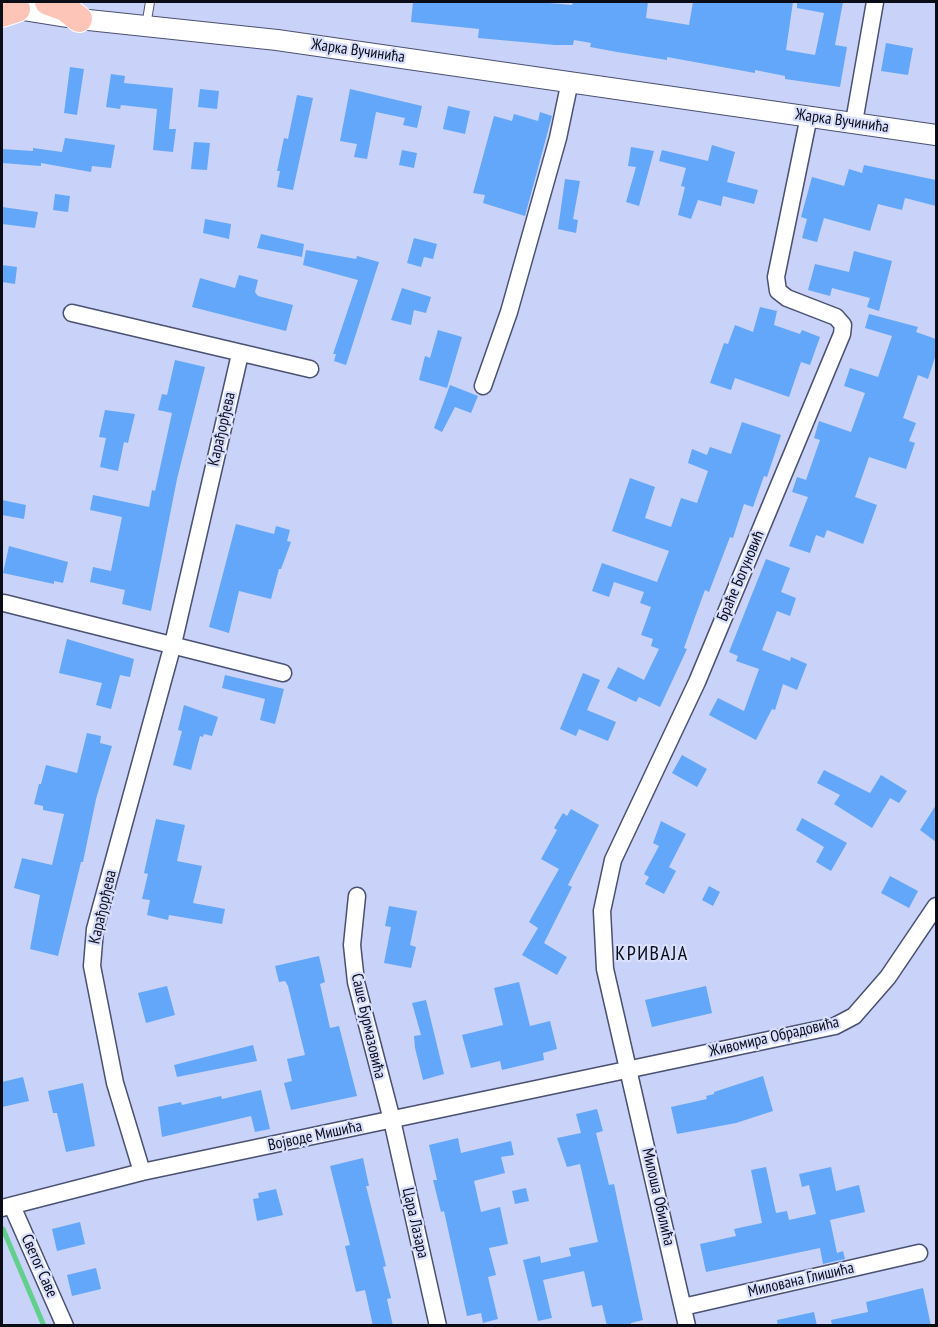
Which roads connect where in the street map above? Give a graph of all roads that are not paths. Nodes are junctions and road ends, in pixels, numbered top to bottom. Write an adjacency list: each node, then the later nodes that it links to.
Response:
1 (48, 2): 5 (main road)
2 (150, 2): 6 (lane)
3 (875, 2): 9 (street)
4 (7, 10): 5 (street, Жарка Вучинића)
5 (79, 19): 6 (street, Жарка Вучинића)
6 (146, 27): 7 (street, Жарка Вучинића)
7 (570, 81): 8 (street, Жарка Вучинића); 14 (street)
8 (809, 117): 9 (street, Жарка Вучинића); 20 (street, Браће Богуновић)
9 (854, 122): 10 (street, Жарка Вучинића)
10 (936, 135)
11 (72, 313): 12 (street)
12 (240, 354): 13 (street); 16 (street, Карађорђева)
13 (310, 369)
14 (483, 386)
15 (4, 603): 16 (street)
16 (173, 645): 17 (street); 22 (street, Карађорђева)
17 (282, 673)
18 (357, 896): 21 (street, Саше Бурмазовића)
19 (936, 906): 20 (street, Живомира Обрадовића)
20 (630, 1069): 21 (street, Војводе Мишића); 25 (street, Милоша Обилића)
21 (392, 1120): 22 (street, Војводе Мишића); 27 (street, Цара Лазара)
22 (142, 1172): 23 (street, Војводе Мишића)
23 (7, 1207): 26 (street, Светог Саве)
24 (919, 1253): 25 (street, Милована Глишића)
25 (682, 1307): 28 (street, Милоша Обилића)
26 (65, 1326)
27 (438, 1326)
28 (687, 1326)

